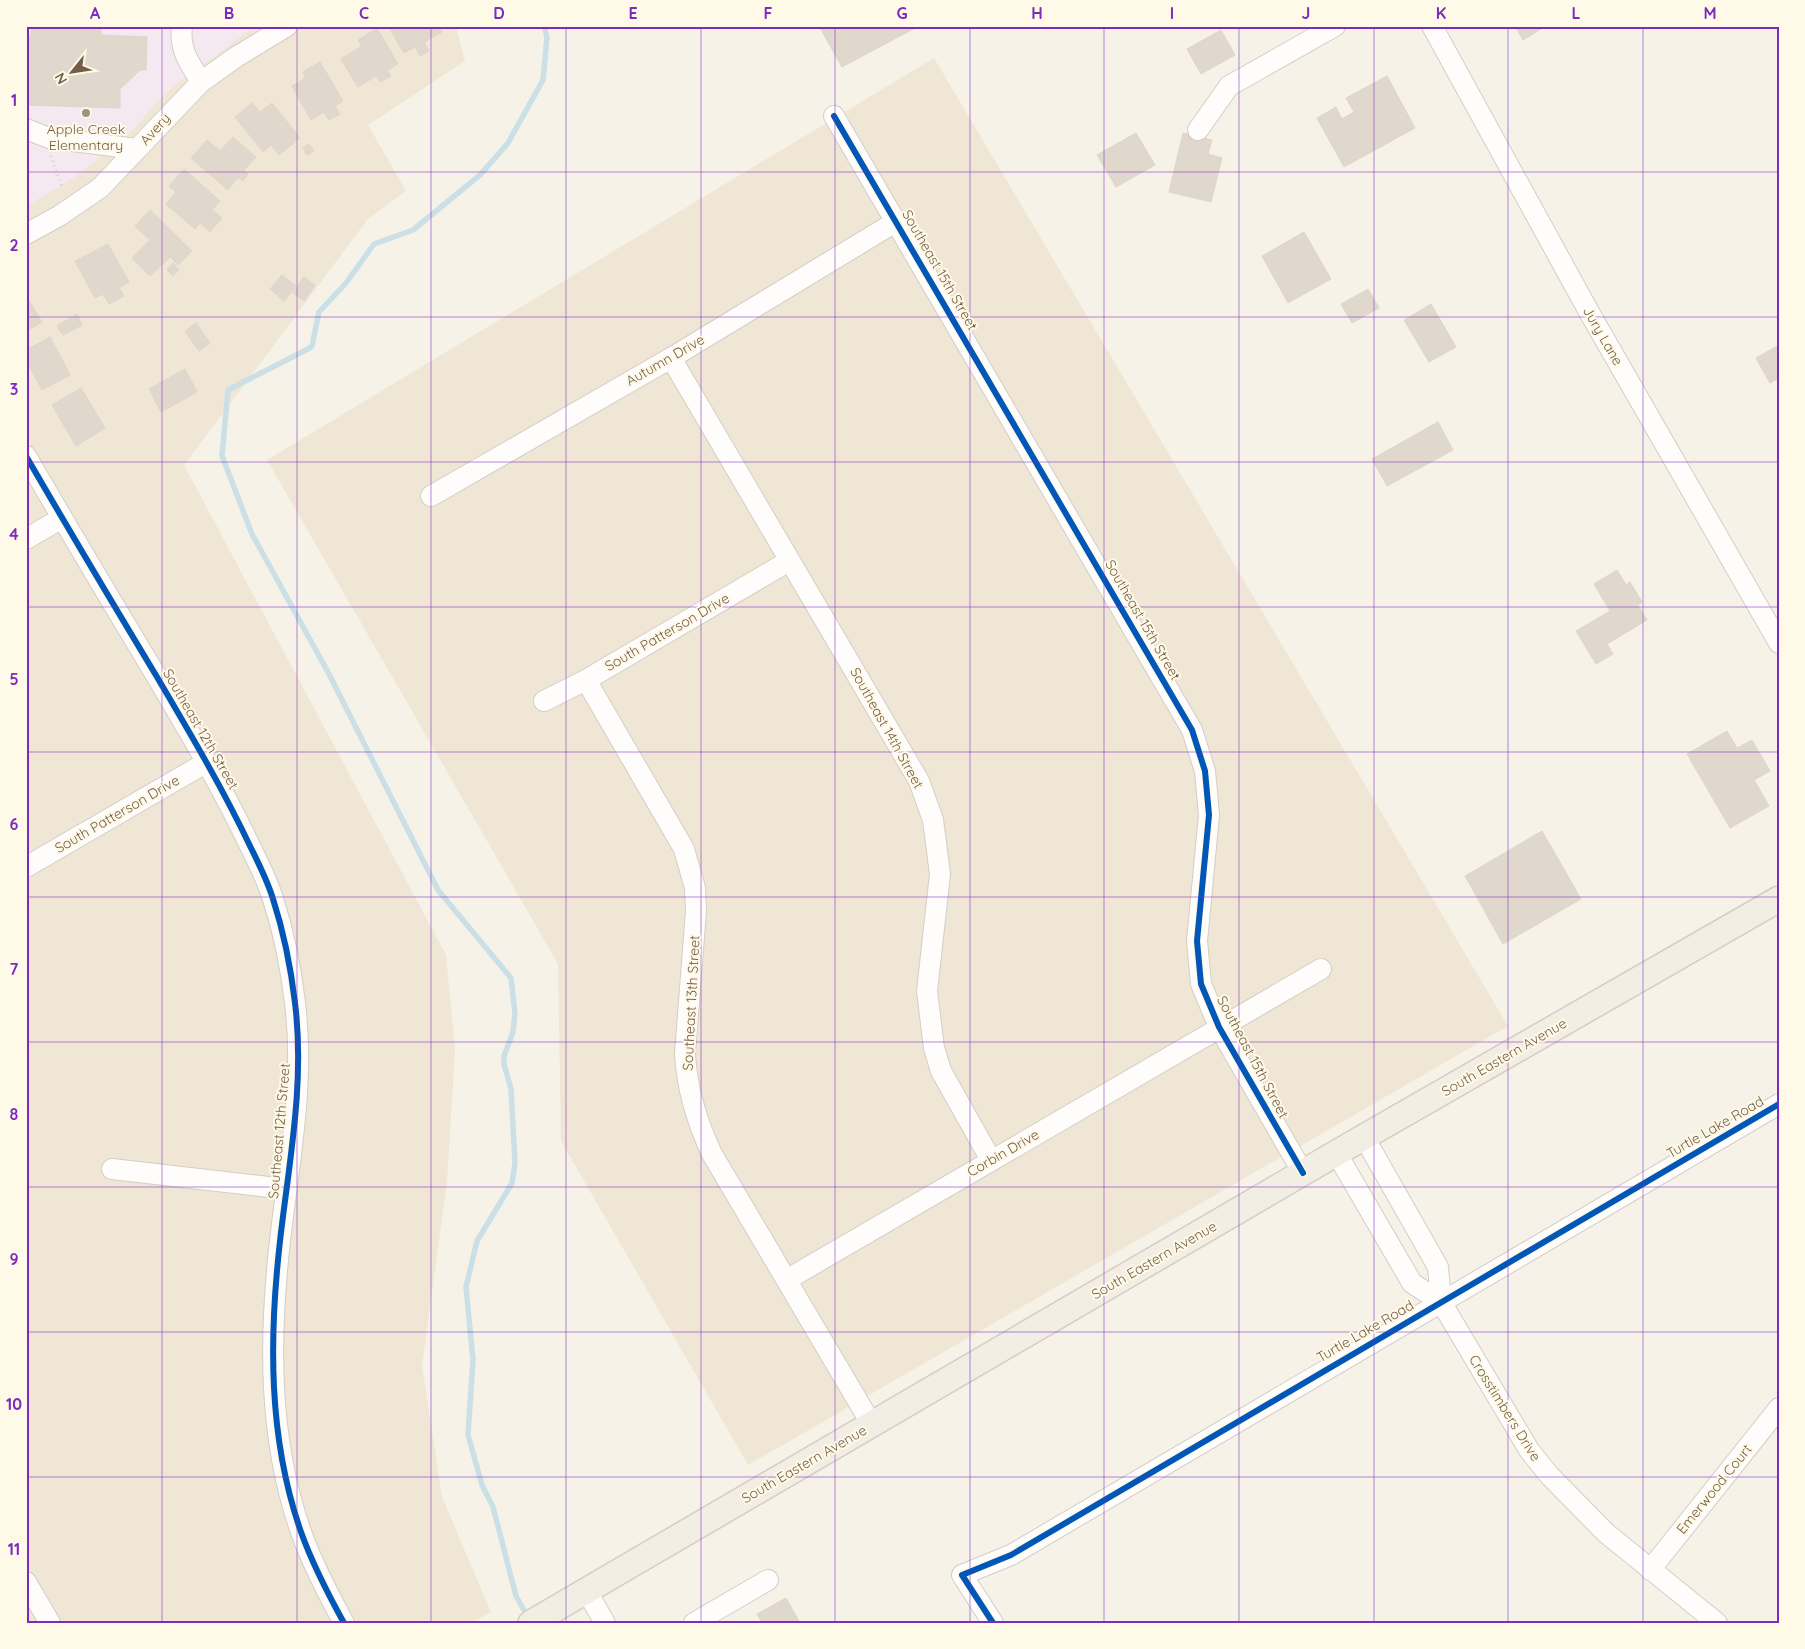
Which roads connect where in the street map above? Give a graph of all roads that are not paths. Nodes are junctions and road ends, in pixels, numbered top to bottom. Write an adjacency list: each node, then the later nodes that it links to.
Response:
1 (182, 26): 5 (street)
2 (1335, 26): 8 (street)
3 (1432, 26): 18 (street, Jury Lane)
4 (282, 28): 5 (street, Avery)
5 (201, 82): 9 (street, Avery)
6 (834, 116): 10 (street, Southeast 15th Street)
7 (26, 129): 9 (street)
8 (1198, 130)
9 (137, 149): 11 (street, Avery)
10 (897, 221): 12 (street, Autumn Drive); 25 (street, Southeast 15th Street)
11 (26, 234)
12 (671, 358): 14 (street, Autumn Drive); 17 (street, Southeast 14th Street)
13 (26, 456): 15 (street, Southeast 12th Street)
14 (432, 496)
15 (62, 518): 16 (street); 21 (street, Southeast 12th Street)
16 (26, 540)
17 (789, 561): 19 (street, South Patterson Drive); 29 (street, Southeast 14th Street)
18 (1779, 643)
19 (586, 680): 20 (street, South Patterson Drive); 33 (street, Southeast 13th Street)
20 (544, 701)
21 (207, 762): 22 (street, South Patterson Drive); 32 (street, Southeast 12th Street)
22 (26, 867)
23 (1779, 899): 27 (main road, South Eastern Avenue)
24 (1321, 969): 25 (street, Corbin Drive)
25 (1219, 1027): 29 (street, Corbin Drive); 31 (street, Southeast 15th Street)
26 (1779, 1104): 34 (street, Turtle Lake Road)
27 (1364, 1137): 28 (main road, South Eastern Avenue); 34 (street, Crosstimbers Drive)
28 (1337, 1154): 31 (main road, South Eastern Avenue); 34 (street, Crosstimbers Drive)
29 (991, 1160): 33 (street, Corbin Drive)
30 (112, 1169): 32 (street)
31 (1303, 1173): 36 (main road, South Eastern Avenue)
32 (287, 1189): 43 (street, Southeast 12th Street)
33 (788, 1279): 36 (street, Southeast 13th Street)
34 (1440, 1302): 37 (street, Crosstimbers Drive); 46 (street, Turtle Lake Road)
35 (1779, 1408): 37 (street, Emerwood Court)
36 (872, 1425): 40 (main road, South Eastern Avenue)
37 (1650, 1570): 47 (street, Crosstimbers Drive)
38 (768, 1580): 45 (street)
39 (26, 1582): 42 (street)
40 (586, 1590): 41 (main road, South Eastern Avenue); 44 (street)
41 (536, 1620)
42 (50, 1623)
43 (344, 1623)
44 (605, 1623)
45 (694, 1623)
46 (993, 1623)
47 (1717, 1623)

